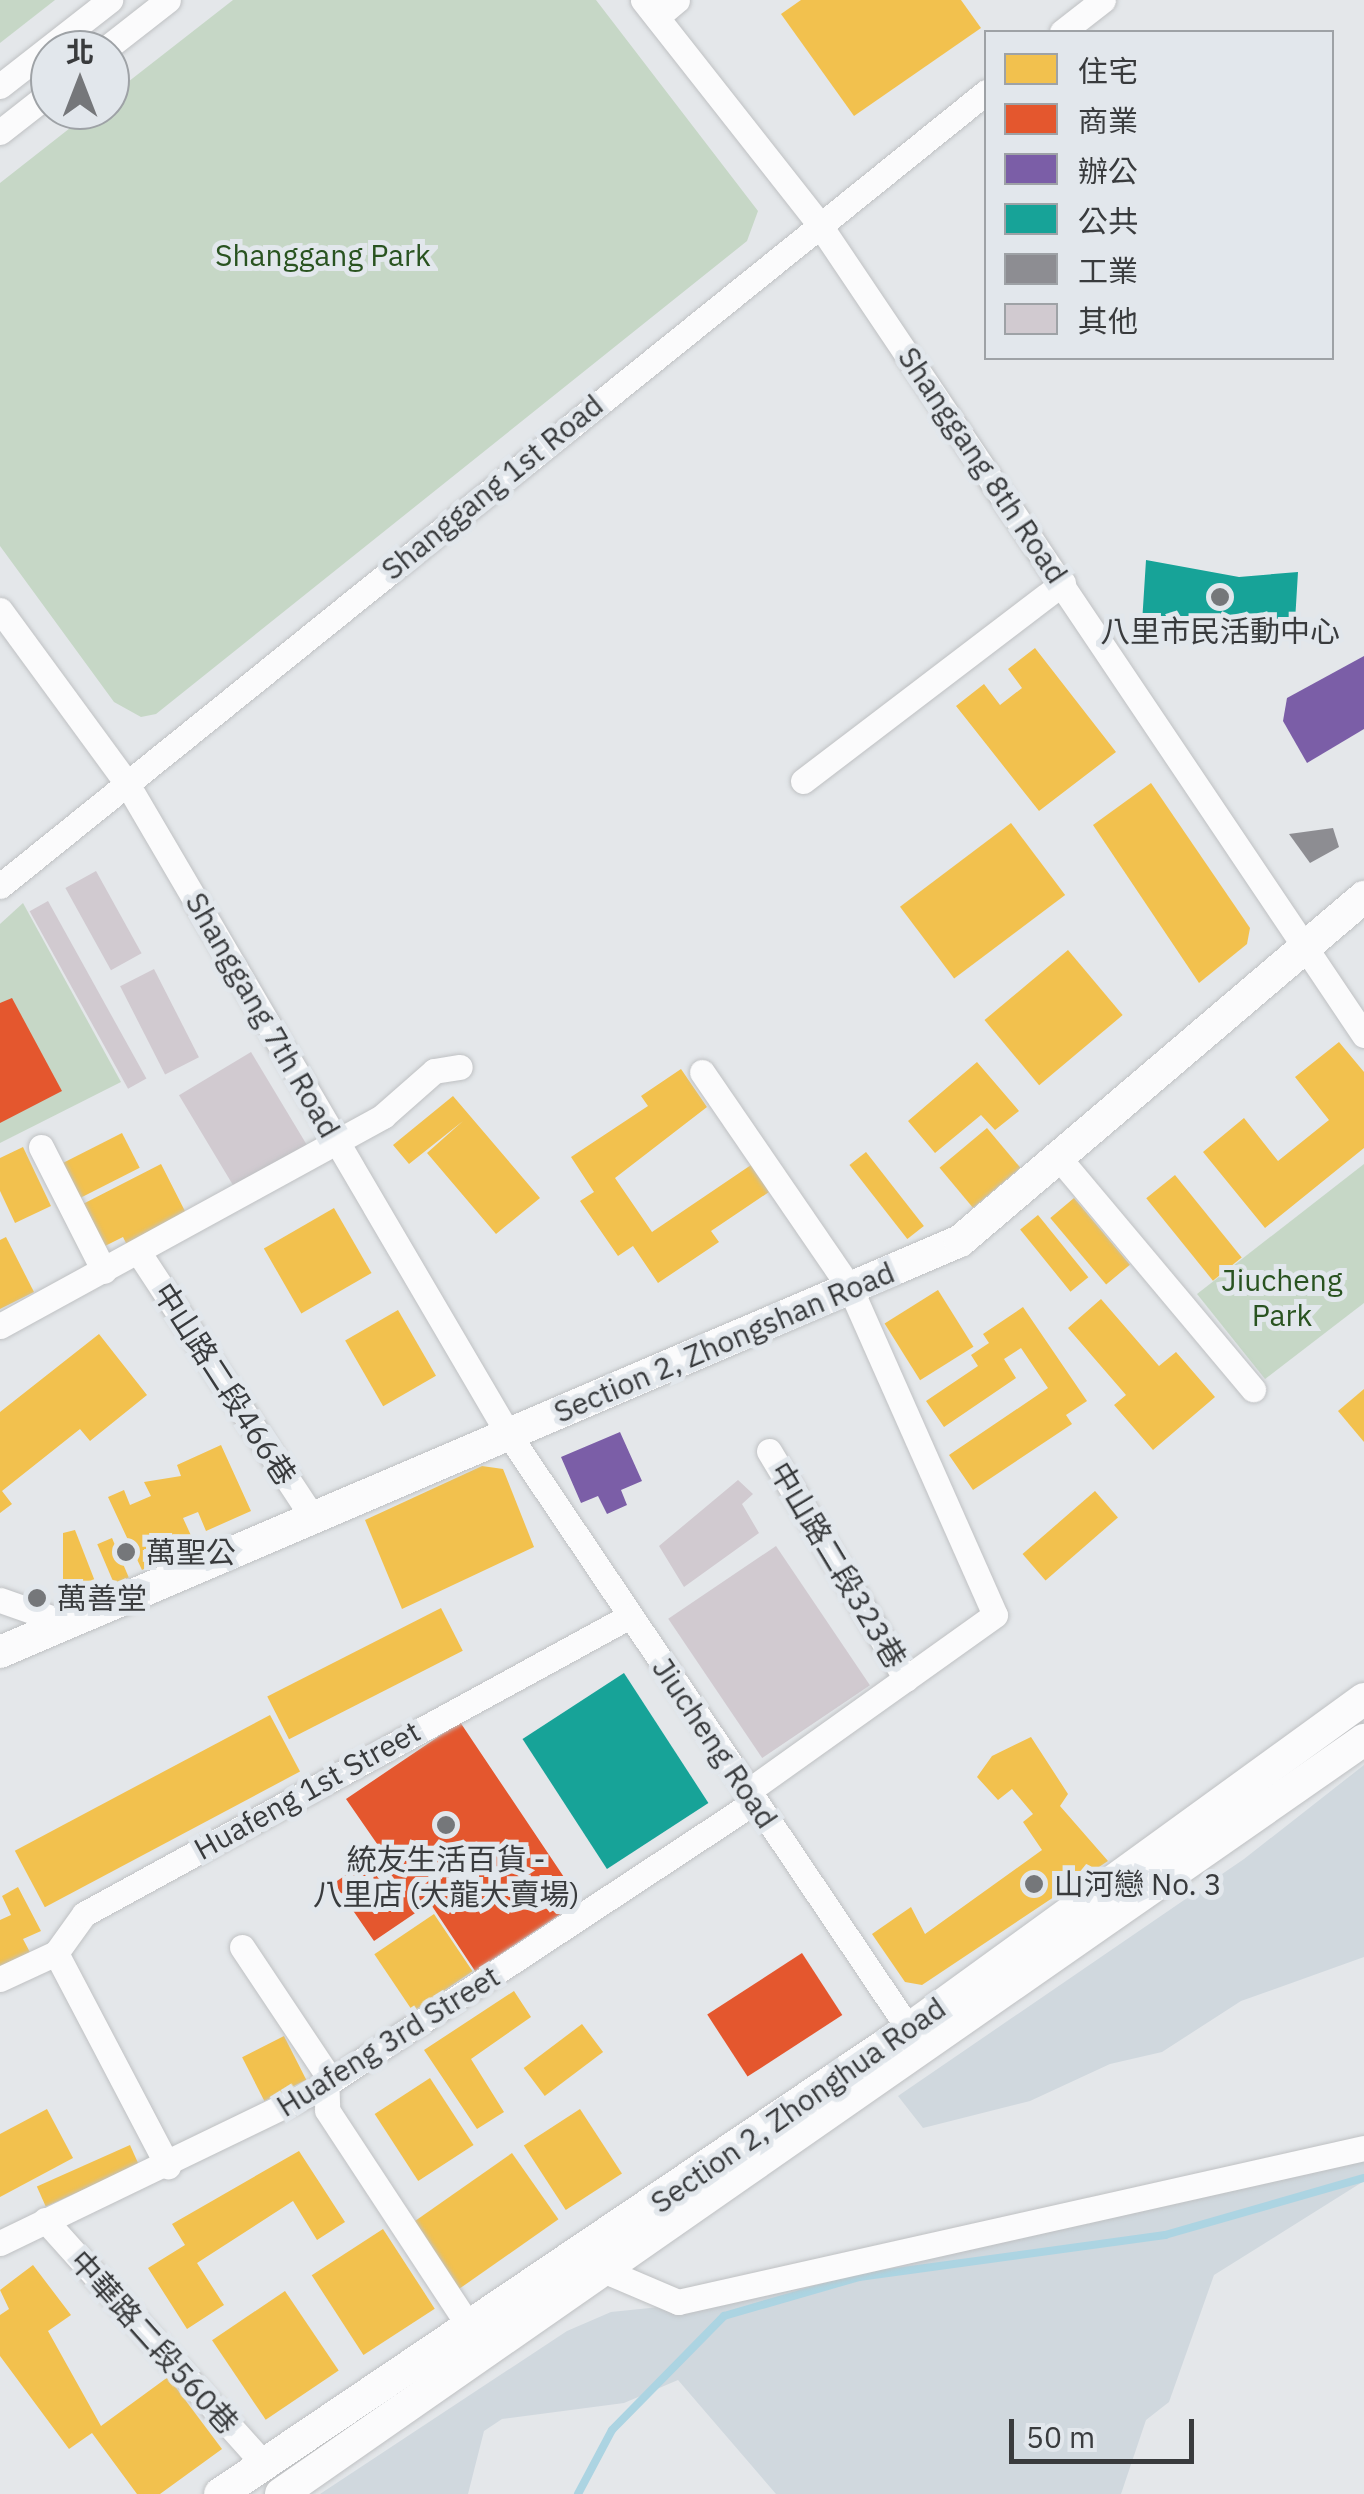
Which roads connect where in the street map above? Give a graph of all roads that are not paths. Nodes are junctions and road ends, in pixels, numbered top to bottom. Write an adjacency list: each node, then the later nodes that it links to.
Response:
1 (110, 0): 8 (street)
2 (168, 0): 6 (street)
3 (677, 0): 5 (street)
4 (1103, 0): 7 (street)
5 (650, 9): 12 (street, Shanggang 8th Road)
6 (130, 30)
7 (1065, 30)
8 (0, 86)
9 (984, 94): 12 (street, Shanggang 1st Road)
10 (30, 109): 11 (street)
11 (0, 132)
12 (819, 224): 13 (street, Shanggang 8th Road); 16 (street, Shanggang 1st Road)
13 (1063, 583): 15 (street); 19 (street, Shanggang 8th Road)
14 (0, 610): 16 (street, Shanggang 7th Road)
15 (803, 781)
16 (126, 782): 17 (street, Shanggang 1st Road); 23 (street, Shanggang 7th Road)
17 (0, 886)
18 (1364, 897): 19 (main road, Section 2, Zhongshan Road)
19 (1299, 946): 20 (street, Shanggang 8th Road); 25 (main road, Section 2, Zhongshan Road)
20 (1364, 1035)
21 (460, 1067): 23 (street, 中山路二段466巷)
22 (702, 1072): 28 (street)
23 (337, 1142): 26 (street, 中山路二段466巷); 31 (street, Shanggang 7th Road)
24 (41, 1147): 27 (street)
25 (1059, 1158): 28 (main road, Section 2, Zhongshan Road); 30 (street)
26 (140, 1252): 27 (street, 中山路二段466巷); 33 (street, 中山路二段466巷)
27 (104, 1272): 29 (street, 中山路二段466巷)
28 (852, 1290): 31 (main road, Section 2, Zhongshan Road); 38 (street, Huafeng 3rd Street)
29 (0, 1326)
30 (1253, 1389)
31 (507, 1432): 33 (main road, Section 2, Zhongshan Road); 35 (street, Jiucheng Road)
32 (770, 1451): 38 (street, 中山路二段323巷)
33 (311, 1515): 36 (main road, Section 2, Zhongshan Road)
34 (0, 1600): 36 (street)
35 (630, 1616): 41 (street, Jiucheng Road); 43 (street, Huafeng 1st Street)
36 (60, 1621): 37 (main road, Section 2, Zhongshan Road)
37 (0, 1652)
38 (906, 1679): 41 (street, Huafeng 3rd Street)
39 (1364, 1699): 45 (main road, Section 2, Zhonghua Road)
40 (1364, 1740): 45 (main road, Section 2, Zhonghua Road)
41 (751, 1797): 45 (street, Jiucheng Road); 46 (street, Huafeng 3rd Street)
42 (242, 1947): 46 (street)
43 (56, 1953): 44 (street, Huafeng 1st Street); 48 (street)
44 (0, 1980)
45 (917, 2042): 51 (main road, Section 2, Zhonghua Road)
46 (322, 2088): 48 (street, Huafeng 3rd Street); 52 (street)
47 (1364, 2148): 51 (street)
48 (168, 2166): 49 (street, Huafeng 3rd Street)
49 (45, 2220): 50 (street, Huafeng 3rd Street); 53 (street, 中華路二段560巷)
50 (0, 2243)
51 (599, 2261): 52 (main road, Section 2, Zhonghua Road); 55 (main road, Section 2, Zhonghua Road)
52 (470, 2328): 53 (main road, Section 2, Zhonghua Road)
53 (264, 2463): 54 (main road, Section 2, Zhonghua Road)
54 (220, 2494)
55 (282, 2494)

